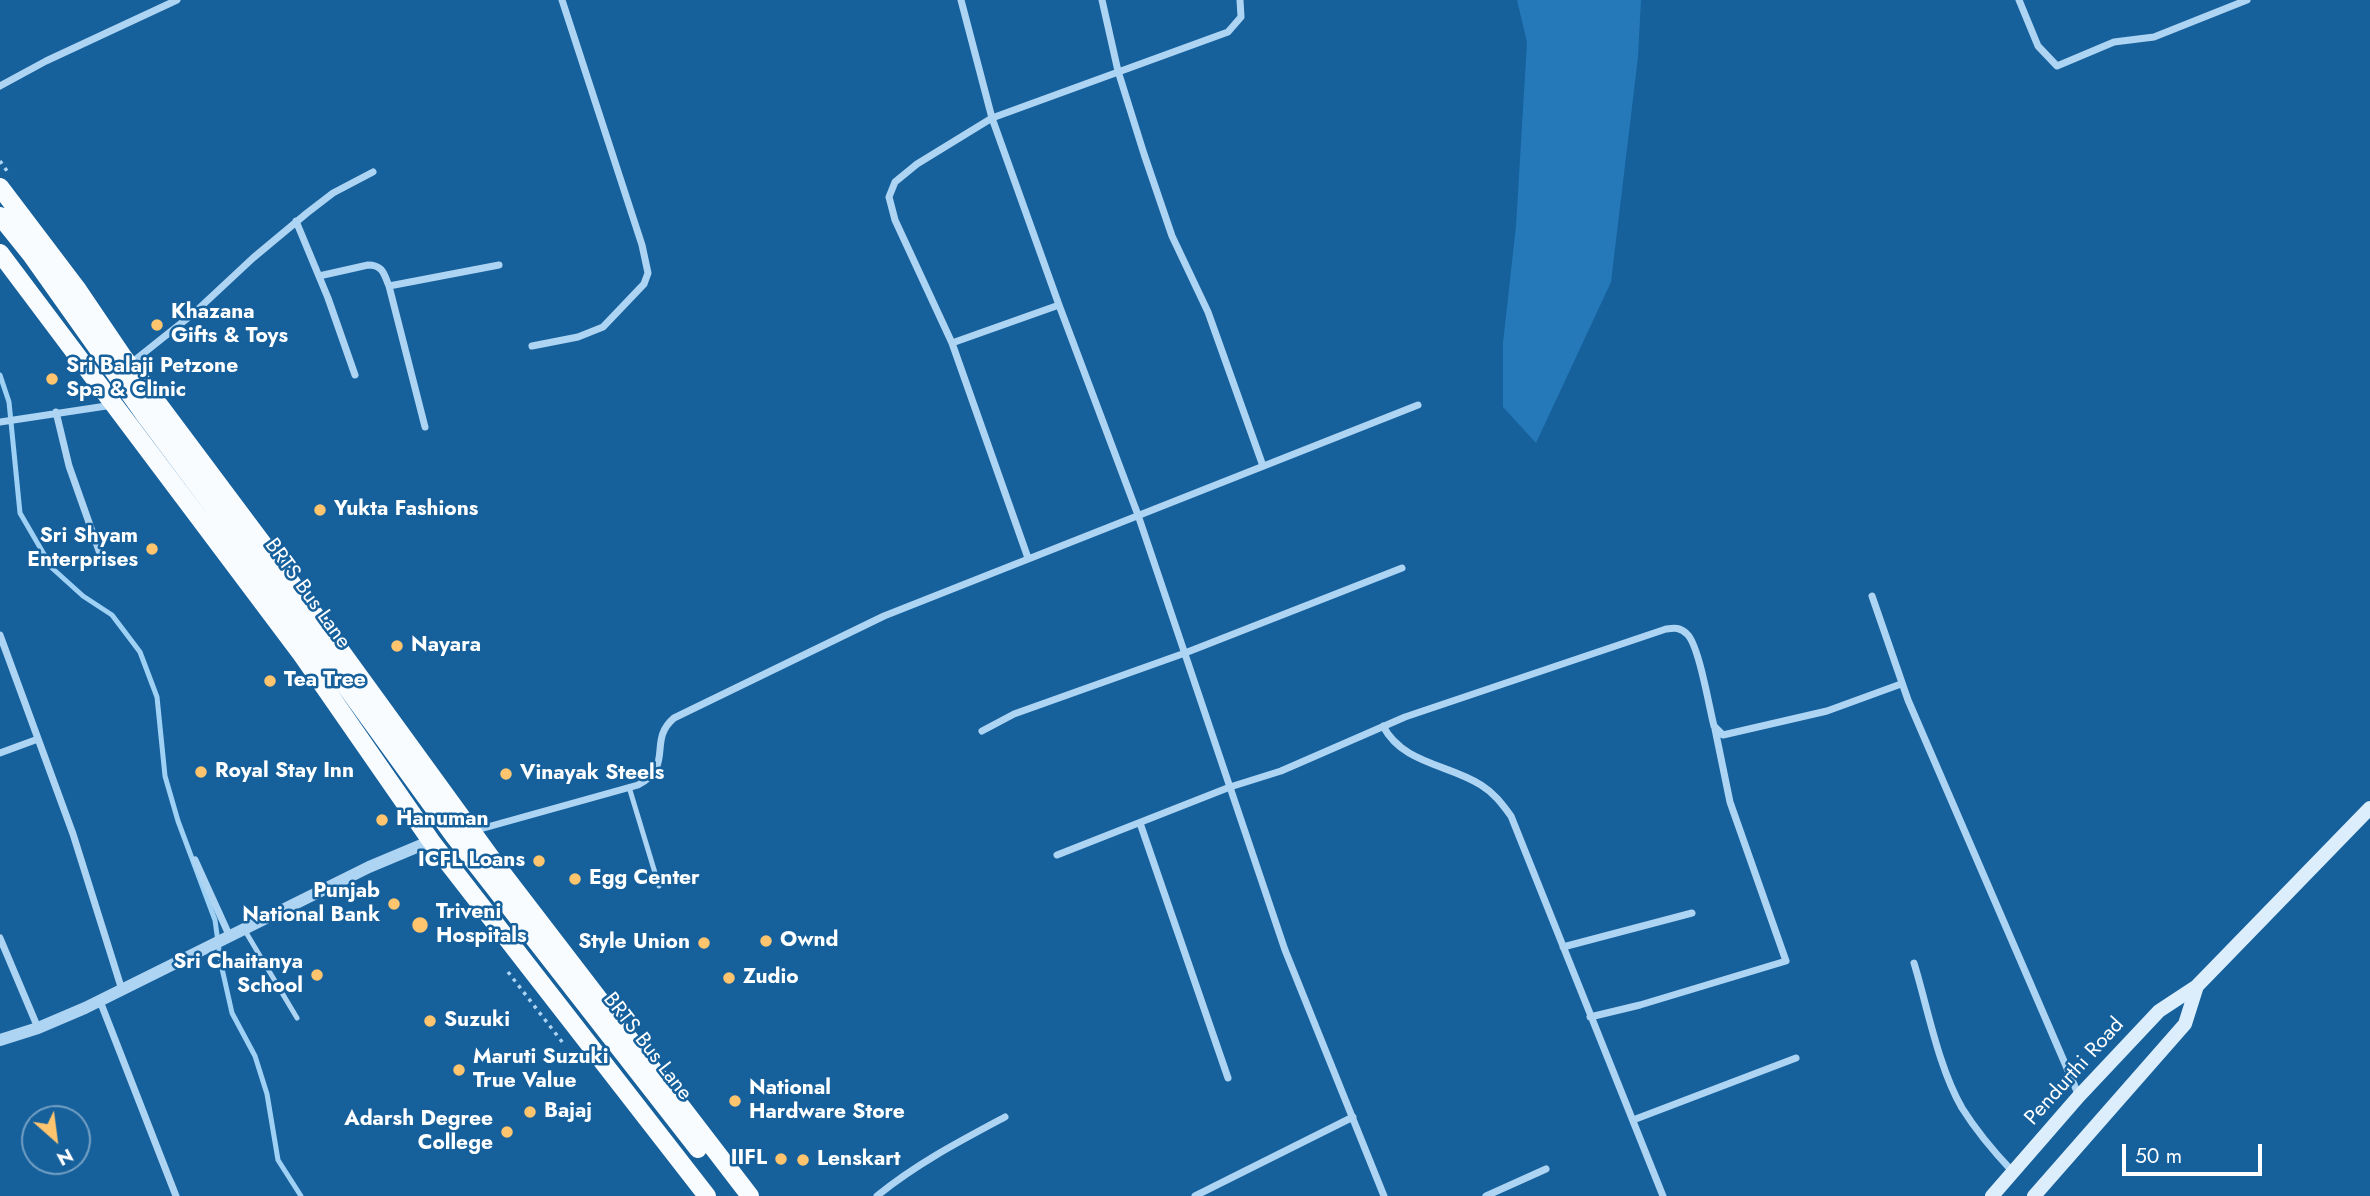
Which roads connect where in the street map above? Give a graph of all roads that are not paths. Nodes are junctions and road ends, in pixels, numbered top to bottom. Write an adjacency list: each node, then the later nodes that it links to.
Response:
1 (177, 0): 9 (street)
2 (562, 0): 21 (street)
3 (961, 0): 10 (street)
4 (1102, 0): 8 (street)
5 (1240, 0): 8 (street)
6 (2019, 0): 7 (street)
7 (2247, 0)
8 (1118, 71): 10 (street); 29 (street)
9 (0, 86)
10 (992, 118): 19 (street); 20 (street)
11 (373, 173): 14 (street)
12 (0, 187): 22 (main road)
13 (0, 216): 49 (main road, BRTS Bus Lane)
14 (296, 221): 17 (street); 22 (street)
15 (0, 253): 24 (main road)
16 (499, 265): 18 (street)
17 (319, 276): 18 (street); 23 (street)
18 (388, 286): 28 (street)
19 (1059, 305): 20 (street); 30 (street)
20 (952, 343): 31 (street)
21 (532, 346)
22 (129, 364): 48 (main road)
23 (355, 375)
24 (113, 405): 26 (street); 50 (main road)
25 (1418, 405): 29 (street)
26 (56, 412): 27 (street); 32 (street)
27 (1, 422)
28 (425, 427)
29 (1262, 466): 30 (street)
30 (1138, 515): 31 (street); 36 (street)
31 (1028, 558): 44 (street)
32 (103, 562)
33 (1402, 568): 36 (street)
34 (1872, 596): 38 (street)
35 (0, 635): 37 (street)
36 (1185, 653): 41 (street); 45 (street)
37 (3, 656): 42 (street)
38 (1901, 684): 40 (street); 69 (street)
39 (1383, 726): 40 (street); 45 (street); 58 (street)
40 (1714, 726): 63 (street)
41 (982, 731)
42 (38, 739): 43 (street); 61 (street)
43 (0, 753)
44 (629, 787): 48 (street); 53 (lane)
45 (1230, 787): 47 (street); 71 (street)
46 (2370, 808): 60 (main road, Pendurthi Road)
47 (1140, 823): 51 (street); 68 (street)
48 (472, 831): 49 (main road); 78 (main road)
49 (454, 836): 50 (main road); 77 (main road, BRTS Bus Lane)
50 (431, 841): 55 (street); 76 (main road)
51 (1057, 855)
52 (195, 860): 57 (street)
53 (659, 887)
54 (1692, 912): 58 (street)
55 (244, 929): 57 (street); 64 (lane)
56 (0, 938): 65 (street)
57 (228, 938): 61 (street)
58 (1563, 947): 63 (street)
59 (1914, 963): 74 (street)
60 (2197, 986): 69 (main road, Pendurthi Road); 85 (main road, Pendurthi Road)
61 (122, 991): 62 (street)
62 (100, 1001): 65 (street); 75 (street)
63 (1590, 1017): 72 (street)
64 (297, 1018)
65 (37, 1028): 66 (street)
66 (0, 1040)
67 (1796, 1058): 72 (street)
68 (1228, 1078)
69 (2080, 1096): 74 (main road, Pendurthi Road)
70 (1005, 1117): 79 (street)
71 (1353, 1117): 80 (street); 81 (street)
72 (1633, 1120): 83 (street)
73 (1546, 1169): 82 (street)
74 (2013, 1172): 84 (main road, Pendurthi Road)
75 (176, 1196)
76 (707, 1196)
77 (735, 1196)
78 (750, 1196)
79 (877, 1196)
80 (1195, 1196)
81 (1384, 1196)
82 (1486, 1196)
83 (1663, 1196)
84 (1992, 1196)
85 (2034, 1196)

